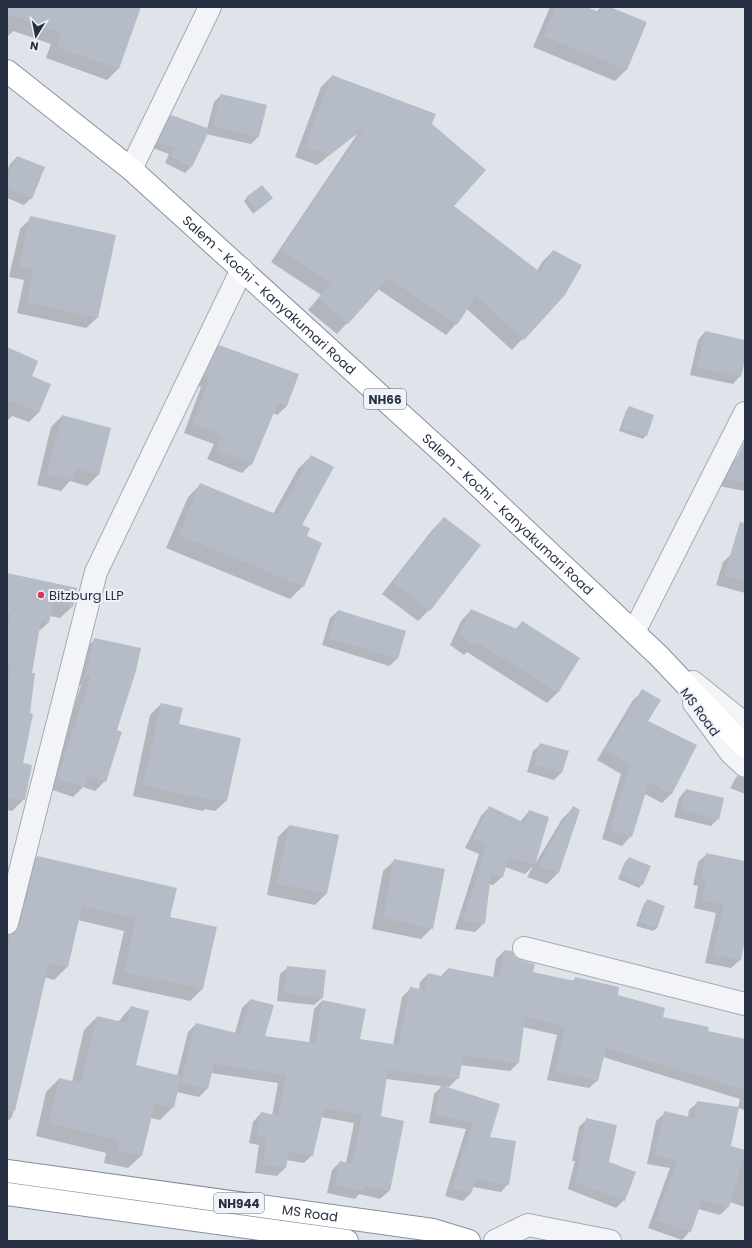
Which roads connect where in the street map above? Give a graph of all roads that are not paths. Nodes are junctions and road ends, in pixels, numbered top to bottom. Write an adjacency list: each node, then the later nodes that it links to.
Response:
1 (210, 7): 3 (street)
2 (7, 71): 3 (highway, Salem - Kochi - Kanyakumari Road / NH66)
3 (131, 169): 4 (highway, Salem - Kochi - Kanyakumari Road / NH66)
4 (242, 269): 6 (highway, Salem - Kochi - Kanyakumari Road / NH66); 11 (street)
5 (745, 413): 6 (street)
6 (634, 632): 7 (highway, Salem - Kochi - Kanyakumari Road / NH66)
7 (658, 656): 8 (street); 9 (highway, Salem - Kochi - Kanyakumari Road / NH66); 10 (street, MS Road)
8 (745, 724)
9 (745, 747)
10 (745, 766)
11 (7, 923)
12 (524, 948): 13 (street)
13 (745, 1004)
14 (7, 1171): 17 (highway, MS Road / NH944)
15 (7, 1194): 16 (highway, MS Road / NH944)
16 (347, 1241)
17 (470, 1241)
18 (495, 1241): 19 (street)
19 (610, 1241)

